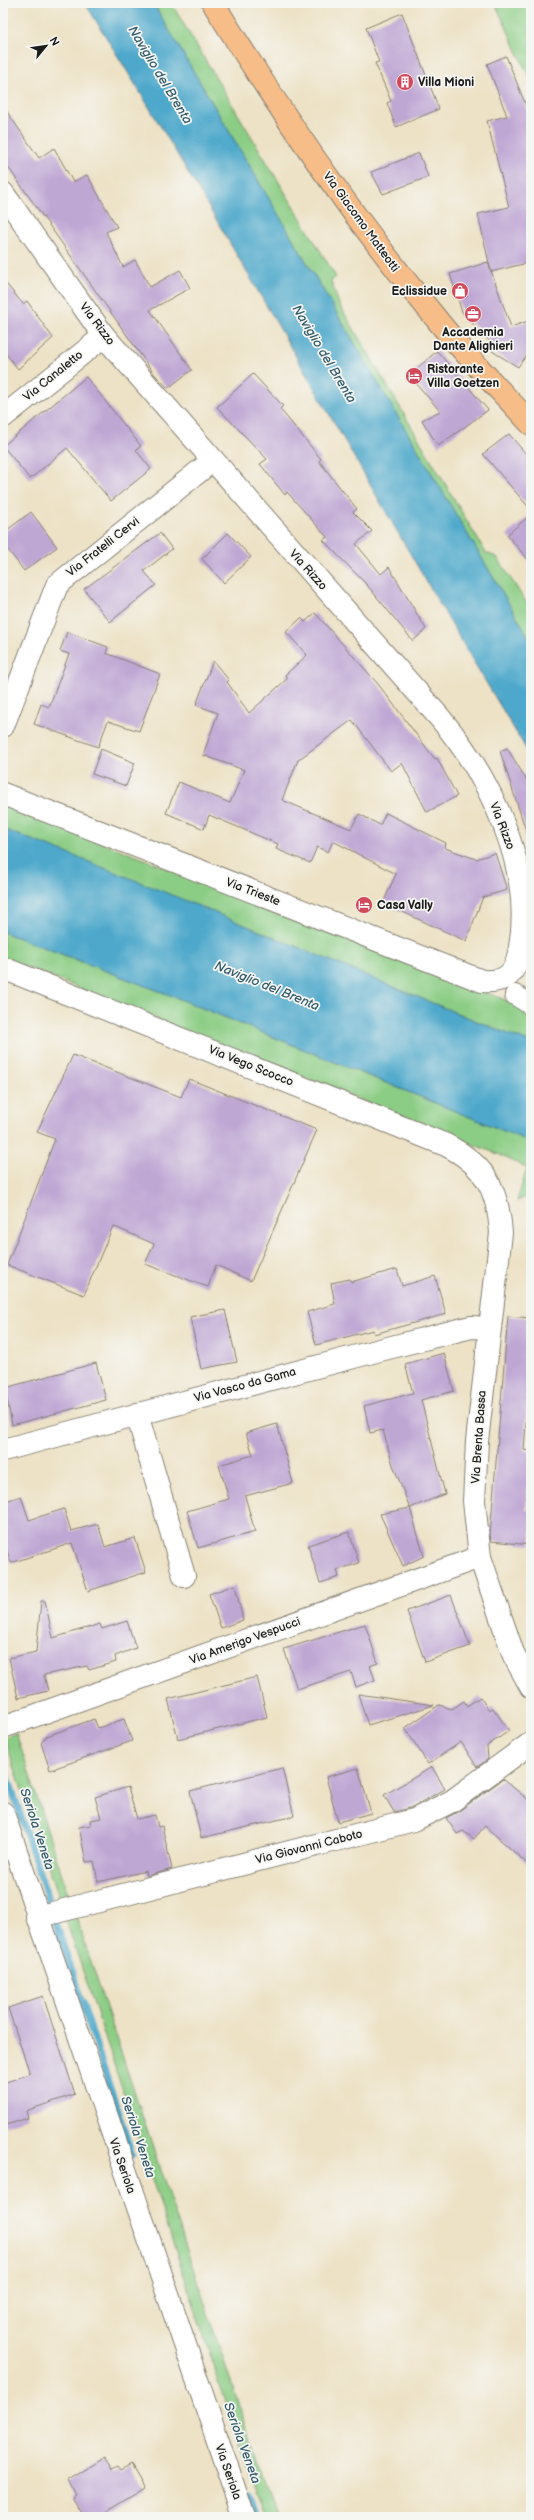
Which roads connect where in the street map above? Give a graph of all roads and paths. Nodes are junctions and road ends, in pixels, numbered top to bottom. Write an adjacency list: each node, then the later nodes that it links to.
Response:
1 (213, 3): 5 (main road, Via Giacomo Matteotti)
2 (3, 193): 3 (street, Via Rizzo)
3 (104, 336): 4 (street, Via Canaletto); 6 (street, Via Rizzo)
4 (3, 417)
5 (531, 424)
6 (212, 461): 7 (street, Via Fratelli Cervi); 10 (street, Via Rizzo)
7 (3, 726)
8 (3, 794): 10 (street, Via Trieste)
9 (3, 968): 11 (street, Via Vego Scocco)
10 (517, 993)
11 (488, 1180): 12 (street, Via Brenta Bassa)
12 (488, 1328): 13 (street, Via Vasco da Gama); 15 (street, Via Brenta Bassa)
13 (137, 1414): 14 (street, Via Vasco da Gama); 16 (street)
14 (3, 1450)
15 (480, 1557): 17 (street, Via Brenta Bassa); 18 (street, Via Amerigo Vespucci)
16 (184, 1576)
17 (531, 1688)
18 (6, 1726)
19 (531, 1743): 21 (street, Via Giovanni Caboto)
20 (3, 1814): 21 (street, Via Seriola)
21 (41, 1916): 22 (street, Via Seriola)
22 (244, 2517)

